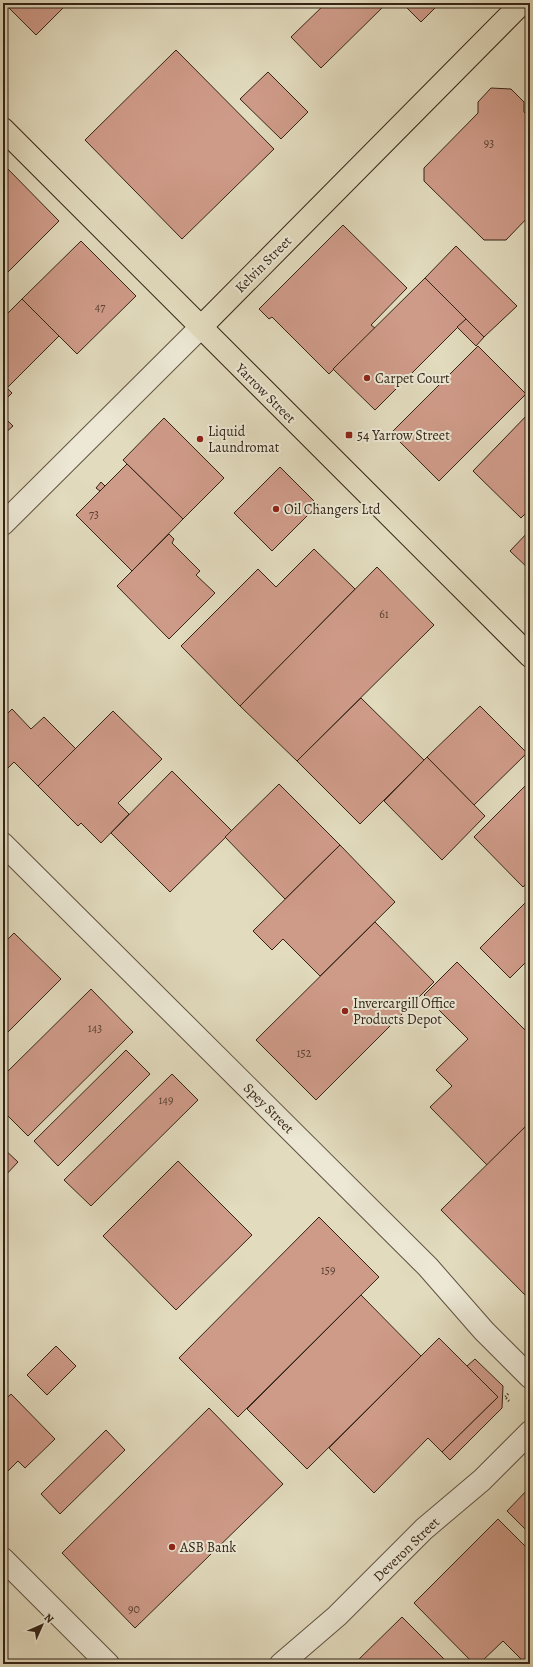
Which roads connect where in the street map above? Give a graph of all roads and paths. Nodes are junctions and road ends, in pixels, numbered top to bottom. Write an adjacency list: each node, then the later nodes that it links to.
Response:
1 (522, 3): 3 (main road, Kelvin Street)
2 (3, 130): 3 (main road, Yarrow Street)
3 (201, 327): 4 (street, Kelvin Street); 5 (main road, Yarrow Street)
4 (3, 524)
5 (530, 656)
6 (3, 844): 7 (street, Spey Street)
7 (530, 1377)
8 (509, 1393): 9 (path)
9 (509, 1401)
10 (530, 1432): 13 (street, Deveron Street)
11 (3, 1558): 12 (street)
12 (108, 1664)
13 (281, 1664)

